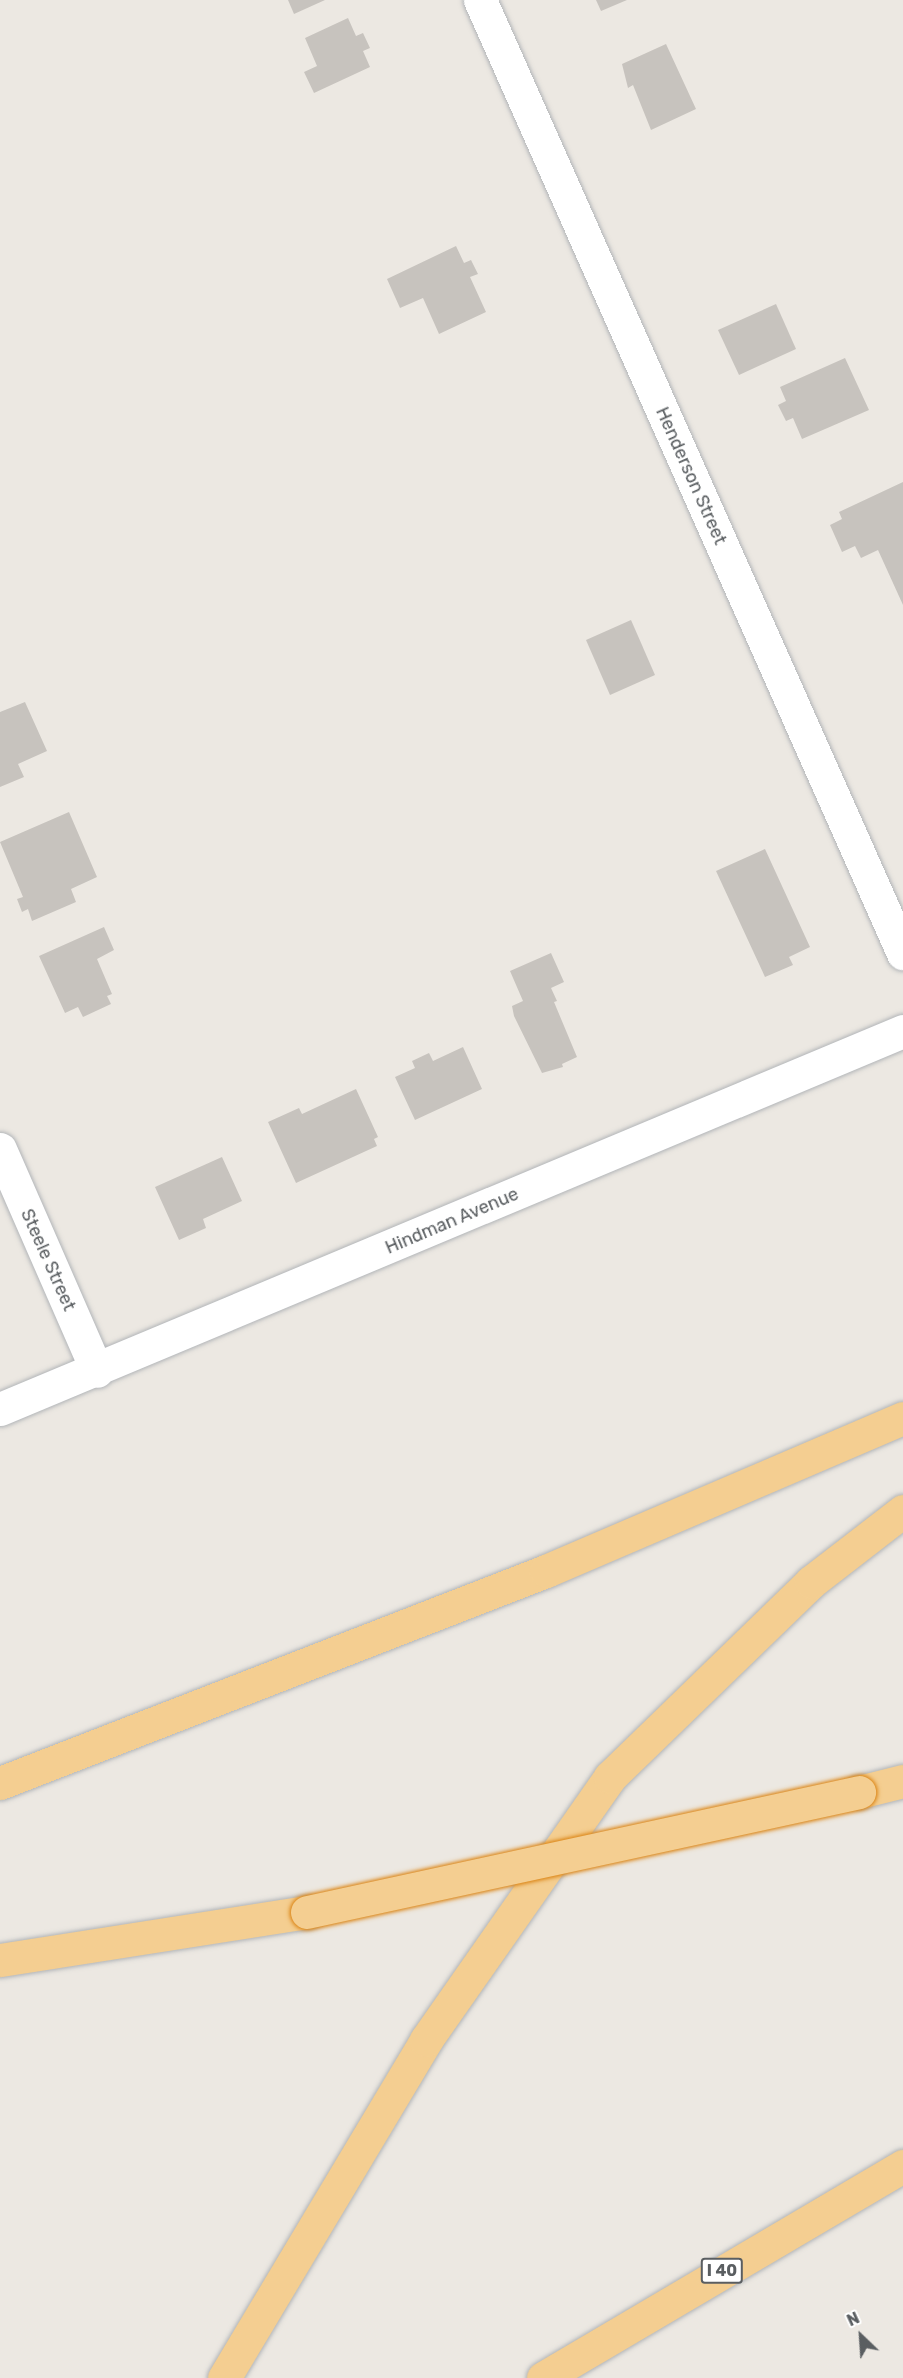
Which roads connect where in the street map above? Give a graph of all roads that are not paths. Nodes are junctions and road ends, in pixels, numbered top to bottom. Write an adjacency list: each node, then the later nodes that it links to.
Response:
1 (480, 0): 2 (street, Henderson Street)
2 (903, 953)
3 (903, 1031): 5 (street, Hindman Avenue)
4 (0, 1149): 5 (street, Steele Street)
5 (97, 1371): 6 (street, Hindman Avenue)
6 (0, 1410)
7 (903, 1418): 10 (highway)
8 (903, 1511): 13 (highway)
9 (903, 1781): 11 (highway, bridge)
10 (0, 1783)
11 (0, 1960)
12 (903, 2166): 14 (highway, I 40)
13 (224, 2378)
14 (543, 2378)

